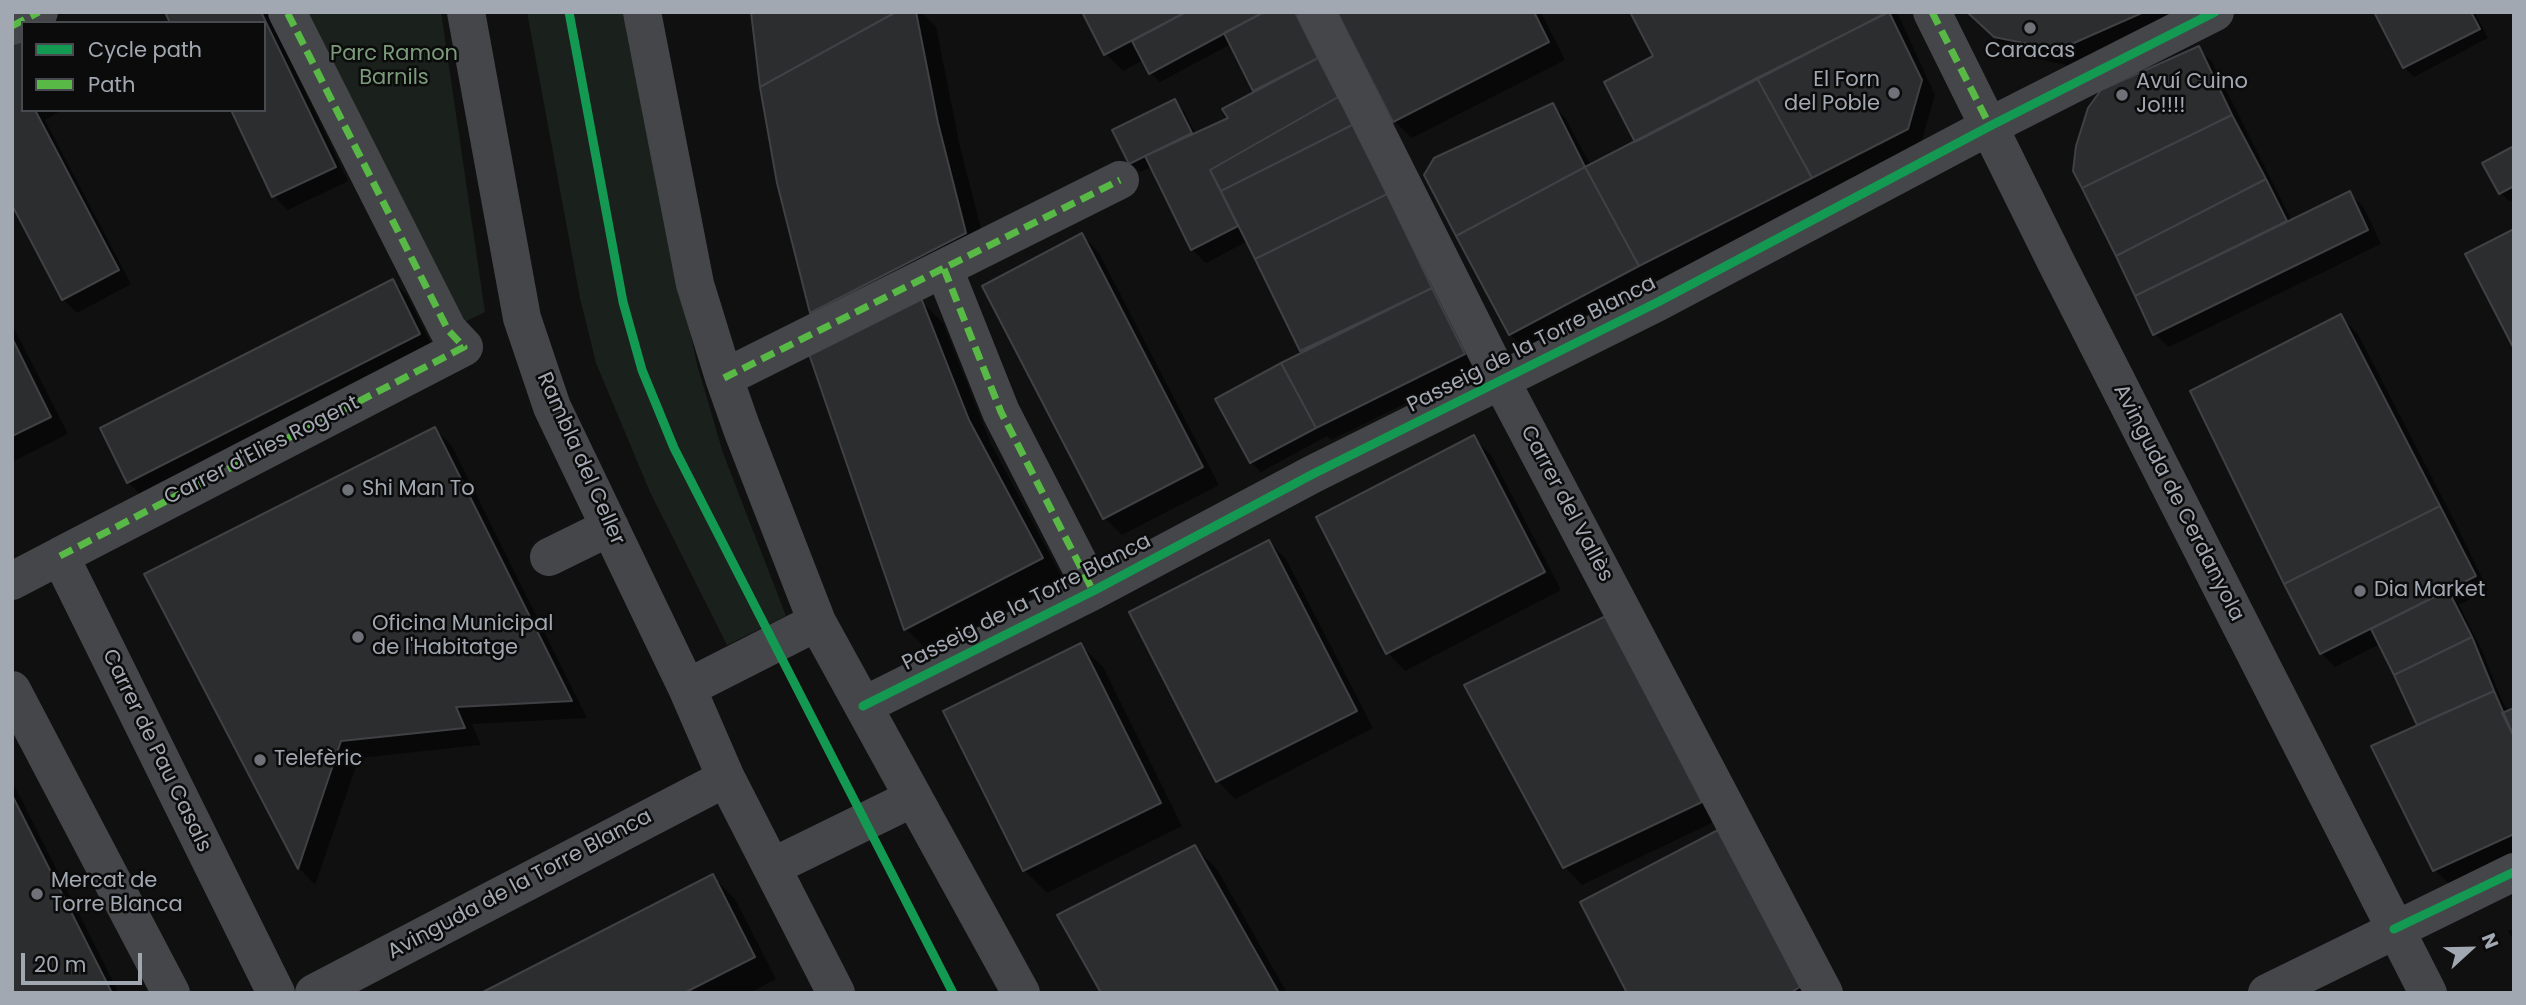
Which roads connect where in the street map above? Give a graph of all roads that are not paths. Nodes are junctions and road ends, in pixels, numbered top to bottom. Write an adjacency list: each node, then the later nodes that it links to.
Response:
1 (39, 12): 8 (street)
2 (287, 12): 15 (street, Carrer d'Elies Rogent)
3 (466, 12): 14 (street, Rambla del Celler)
4 (642, 12): 12 (street)
5 (1316, 12): 13 (street, Carrer del Vallès)
6 (1932, 12): 9 (street, Avinguda de Cerdanyola)
7 (2214, 12): 9 (street, Passeig de la Torre Blanca)
8 (22, 21)
9 (1990, 126): 13 (street, Passeig de la Torre Blanca); 27 (street, Avinguda de Cerdanyola)
10 (1120, 180): 11 (street)
11 (944, 269): 12 (street); 18 (street)
12 (724, 378): 19 (street)
13 (1501, 381): 18 (street, Passeig de la Torre Blanca); 33 (street, Carrer del Vallès)
14 (610, 527): 16 (street); 20 (street, Rambla del Celler)
15 (60, 556): 17 (street); 29 (street, Carrer de Pau Casals)
16 (549, 557)
17 (12, 581)
18 (1093, 591): 22 (street, Passeig de la Torre Blanca)
19 (817, 622): 20 (street); 22 (street)
20 (687, 688): 23 (street, Rambla del Celler)
21 (12, 690): 28 (street)
22 (863, 706): 24 (street)
23 (726, 778): 25 (street, Rambla del Celler); 30 (street, Avinguda de la Torre Blanca)
24 (914, 798): 25 (street); 32 (street)
25 (772, 867): 31 (street, Rambla del Celler)
26 (2514, 872): 27 (street)
27 (2393, 929): 34 (street); 35 (street, Avinguda de Cerdanyola)
28 (171, 993)
29 (276, 993)
30 (314, 993)
31 (836, 993)
32 (1021, 993)
33 (1824, 993)
34 (2267, 993)
35 (2428, 993)

